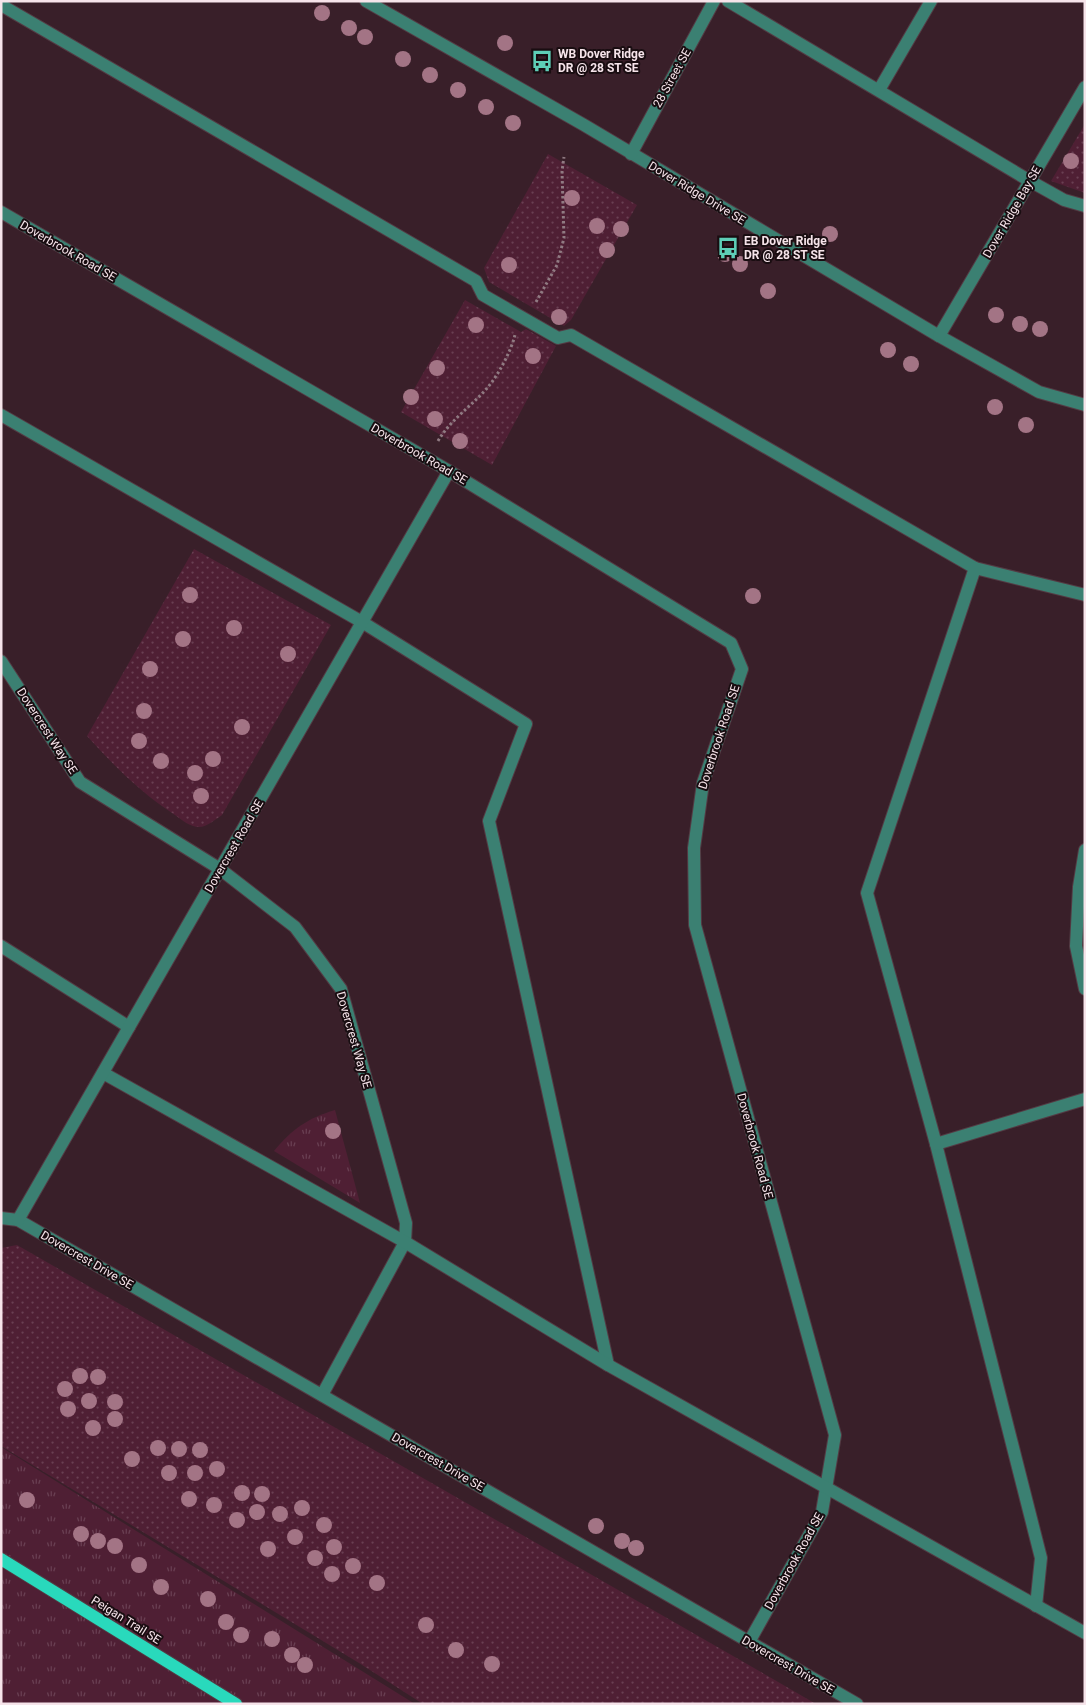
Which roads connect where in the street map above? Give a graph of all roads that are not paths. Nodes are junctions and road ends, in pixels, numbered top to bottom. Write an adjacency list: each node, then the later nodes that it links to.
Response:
1 (366, 1): 8 (street, Dover Ridge Drive SE)
2 (714, 1): 8 (street, 28 Street SE)
3 (728, 1): 7 (street)
4 (931, 1): 7 (street)
5 (1, 5): 16 (street)
6 (1085, 87): 9 (street, Dover Ridge Bay SE)
7 (879, 90): 9 (street)
8 (631, 154): 12 (street, Dover Ridge Drive SE)
9 (1030, 181): 10 (street); 12 (street, Dover Ridge Bay SE)
10 (1085, 206)
11 (1, 212): 15 (street, Doverbrook Road SE)
12 (938, 336): 13 (street, Dover Ridge Drive SE)
13 (1085, 405)
14 (1, 415): 18 (street)
15 (449, 471): 18 (street, Dovercrest Road SE); 33 (street, Doverbrook Road SE)
16 (975, 568): 17 (street); 27 (street)
17 (1085, 595)
18 (362, 622): 21 (street, Dovercrest Road SE); 31 (street)
19 (1, 661): 21 (street, Dovercrest Way SE)
20 (1085, 851): 23 (street)
21 (220, 869): 24 (street, Dovercrest Road SE); 30 (street, Dovercrest Way SE)
22 (1, 946): 24 (street)
23 (1085, 989)
24 (129, 1027): 25 (street, Dovercrest Road SE)
25 (103, 1072): 29 (street, Dovercrest Road SE); 30 (street)
26 (1085, 1099): 27 (street)
27 (936, 1144): 35 (street)
28 (1, 1218): 29 (street)
29 (18, 1220): 32 (street, Dovercrest Drive SE)
30 (405, 1242): 31 (street); 32 (street, Dovercrest Way SE)
31 (608, 1365): 33 (street)
32 (322, 1395): 37 (street, Dovercrest Drive SE)
33 (827, 1488): 35 (street); 37 (street, Doverbrook Road SE)
34 (1, 1560): 38 (main road, Peigan Trail SE)
35 (1036, 1606): 36 (street)
36 (1085, 1633)
37 (749, 1642): 39 (street, Dovercrest Drive SE)
38 (236, 1704)
39 (857, 1704)

